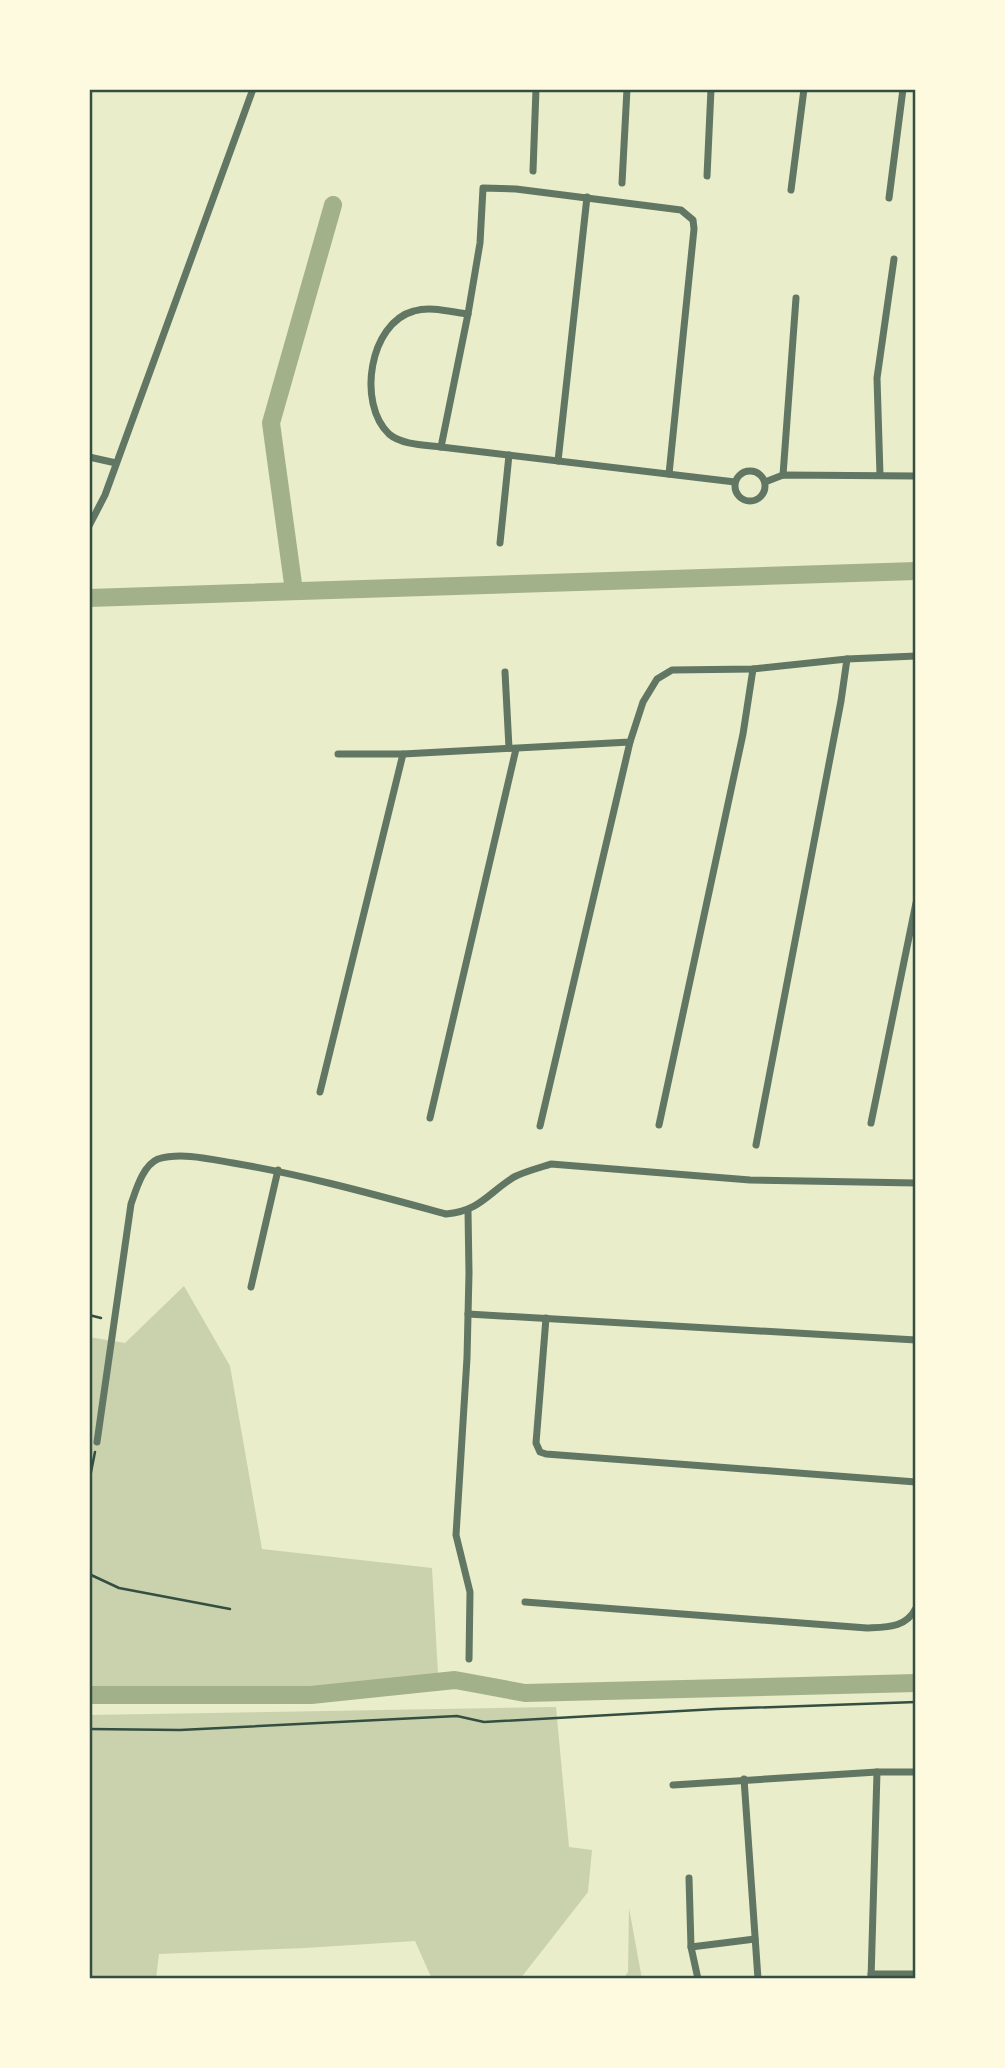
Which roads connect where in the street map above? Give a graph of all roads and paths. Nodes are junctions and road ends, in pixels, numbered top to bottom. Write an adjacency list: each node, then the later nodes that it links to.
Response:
1 (253, 89): 20 (street)
2 (536, 89): 7 (street)
3 (627, 89): 9 (street)
4 (711, 89): 8 (street)
5 (804, 89): 10 (street)
6 (903, 89): 12 (street)
7 (533, 171)
8 (708, 176)
9 (622, 183)
10 (791, 190)
11 (587, 197): 15 (street); 19 (street); 21 (street)
12 (889, 198)
13 (894, 259): 23 (street)
14 (796, 298): 22 (street)
15 (468, 314): 16 (street); 16 (street)
16 (441, 447): 17 (street)
17 (509, 455): 19 (street); 28 (street)
18 (89, 457): 20 (street)
19 (558, 461): 21 (street)
20 (116, 464): 27 (street)
21 (669, 474): 25 (street)
22 (783, 475): 23 (street); 26 (street)
23 (880, 475): 24 (street)
24 (916, 476)
25 (735, 482): 26 (street); 26 (street)
26 (765, 482)
27 (89, 526)
28 (500, 542)
29 (916, 656): 30 (street)
30 (847, 659): 31 (street); 43 (street)
31 (754, 669): 33 (street); 41 (street)
32 (505, 672): 34 (street)
33 (630, 742): 34 (street); 42 (street)
34 (513, 748): 36 (street); 39 (street)
35 (338, 754): 36 (street)
36 (403, 754): 38 (street)
37 (916, 903): 40 (street)
38 (320, 1092)
39 (430, 1118)
40 (871, 1123)
41 (659, 1125)
42 (540, 1126)
43 (756, 1145)
44 (278, 1170): 46 (street); 47 (street); 51 (street)
45 (916, 1183): 46 (street)
46 (468, 1210): 48 (street)
47 (251, 1287)
48 (468, 1314): 49 (street); 58 (street)
49 (546, 1318): 50 (street); 53 (street)
50 (916, 1340)
51 (97, 1442): 52 (path)
52 (89, 1482)
53 (916, 1482)
54 (89, 1574): 57 (path)
55 (525, 1602): 56 (street)
56 (916, 1608)
57 (230, 1609)
58 (469, 1659)
59 (916, 1702): 60 (path)
60 (89, 1729)
61 (877, 1772): 62 (street); 63 (street); 69 (street)
62 (916, 1772)
63 (744, 1779): 64 (street); 66 (street)
64 (673, 1785)
65 (689, 1878): 67 (street)
66 (755, 1939): 67 (street); 71 (street)
67 (691, 1947): 70 (street)
68 (916, 1975): 69 (street)
69 (871, 1976)
70 (698, 1979)
71 (758, 1979)

